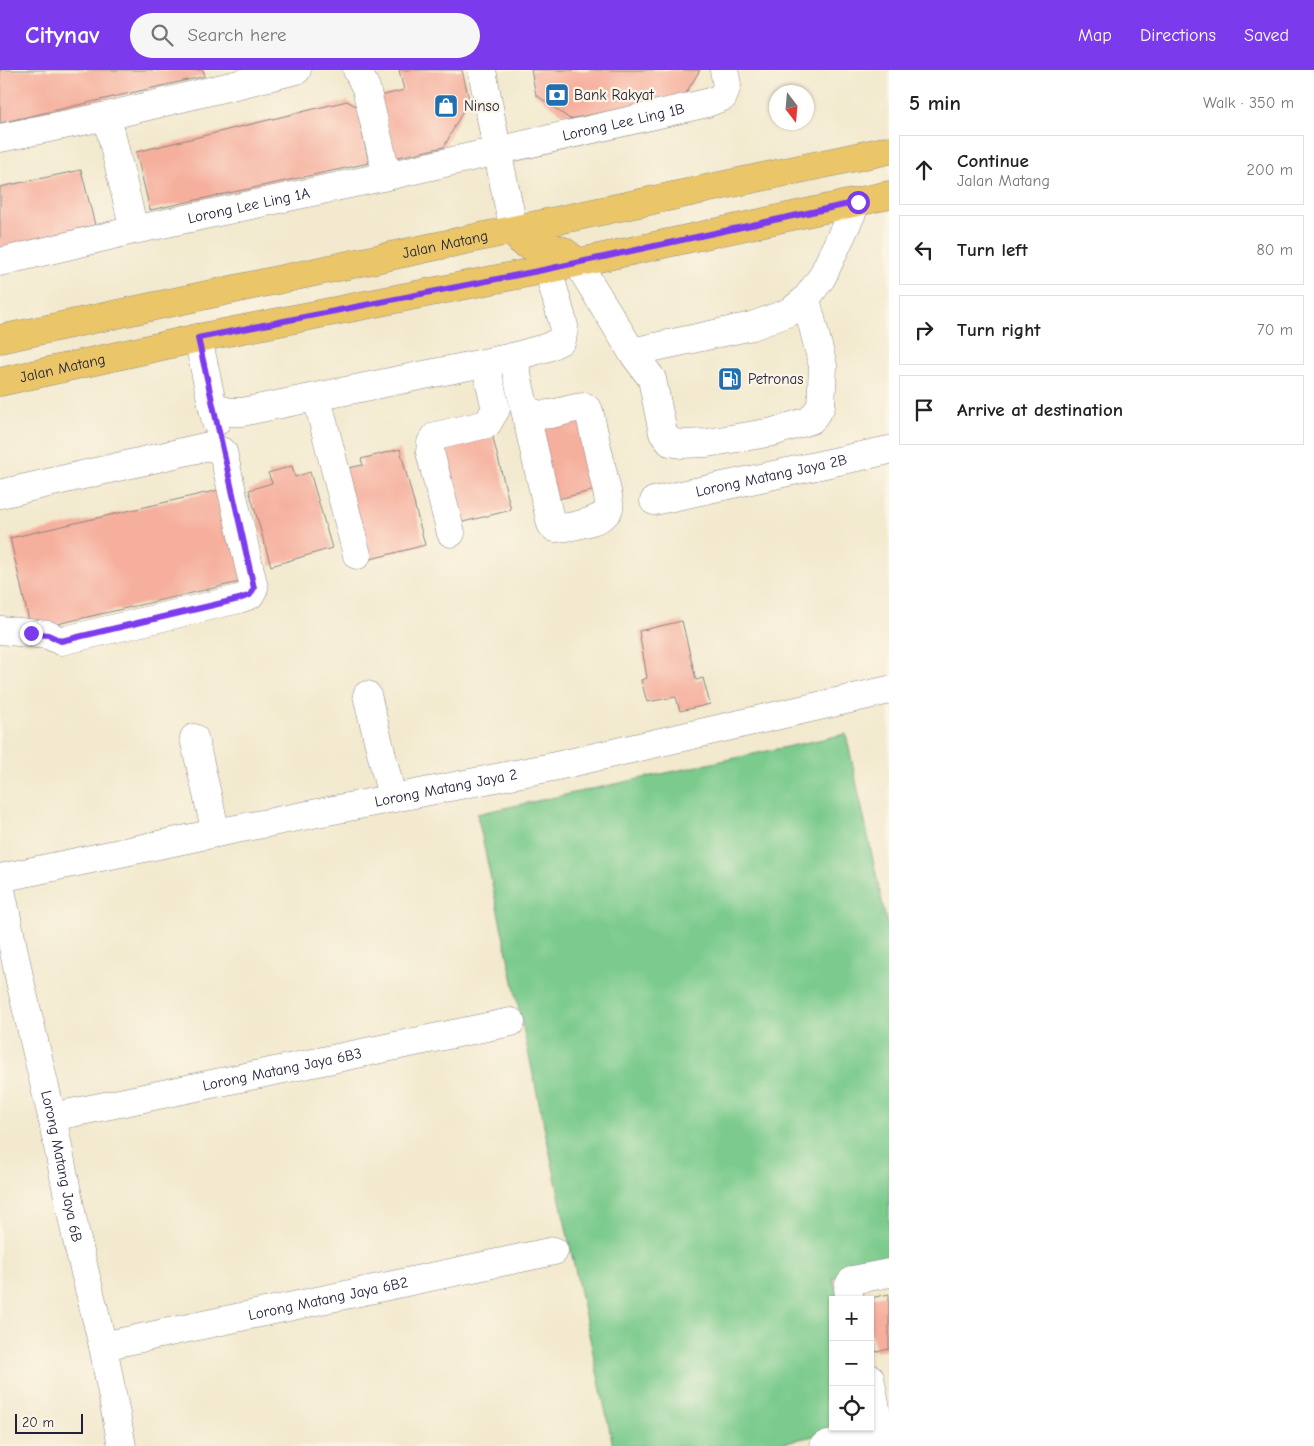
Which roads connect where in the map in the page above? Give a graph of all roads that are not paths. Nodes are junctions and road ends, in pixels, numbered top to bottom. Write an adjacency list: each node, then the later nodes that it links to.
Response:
1 (298, 70): 5 (street)
2 (357, 70): 10 (street)
3 (482, 70): 8 (street)
4 (724, 70): 8 (street, Lorong Lee Ling 1B)
5 (250, 76): 6 (street)
6 (107, 116): 7 (street); 13 (street)
7 (0, 138)
8 (497, 150): 10 (street, Lorong Lee Ling 1A); 14 (street)
9 (889, 150): 14 (main road, Jalan Matang)
10 (387, 176): 13 (street, Lorong Lee Ling 1A)
11 (889, 195): 12 (main road, Jalan Matang)
12 (858, 202): 16 (main road, Jalan Matang); 18 (street)
13 (134, 230): 15 (street, Lorong Lee Ling 1A)
14 (514, 231): 16 (main road); 19 (main road, Jalan Matang)
15 (0, 262)
16 (577, 262): 17 (main road, Jalan Matang); 21 (street)
17 (548, 269): 20 (main road, Jalan Matang); 22 (street)
18 (806, 299): 21 (street); 21 (street)
19 (2, 338)
20 (198, 338): 24 (main road, Jalan Matang); 26 (street)
21 (632, 352)
22 (513, 357): 23 (street); 27 (street)
23 (485, 363): 25 (street); 33 (street)
24 (7, 381)
25 (309, 399): 26 (street); 30 (street); 34 (street)
26 (212, 405): 29 (street)
27 (524, 407): 27 (street)
28 (889, 450): 32 (street, Lorong Matang Jaya 2B)
29 (223, 452): 31 (street); 35 (street)
30 (316, 466)
31 (0, 494)
32 (654, 501)
33 (451, 533)
34 (357, 555)
35 (0, 630)
36 (889, 690): 39 (street, Lorong Matang Jaya 2)
37 (367, 695): 39 (street)
38 (194, 738): 40 (street)
39 (392, 798): 40 (street, Lorong Matang Jaya 2)
40 (216, 833): 41 (street, Lorong Matang Jaya 2)
41 (0, 878)
42 (0, 885): 43 (street, Lorong Matang Jaya 6B)
43 (10, 983): 45 (street, Lorong Matang Jaya 6B)
44 (511, 1022): 45 (street, Lorong Matang Jaya 6B3)
45 (52, 1117): 49 (street, Lorong Matang Jaya 6B)
46 (554, 1251): 49 (street, Lorong Matang Jaya 6B2)
47 (889, 1273): 48 (street)
48 (849, 1296)
49 (103, 1346): 54 (street, Lorong Matang Jaya 6B)
50 (889, 1370): 51 (street)
51 (874, 1375)
52 (873, 1386): 53 (street)
53 (885, 1433): 55 (street)
54 (122, 1446)
55 (824, 1446)

